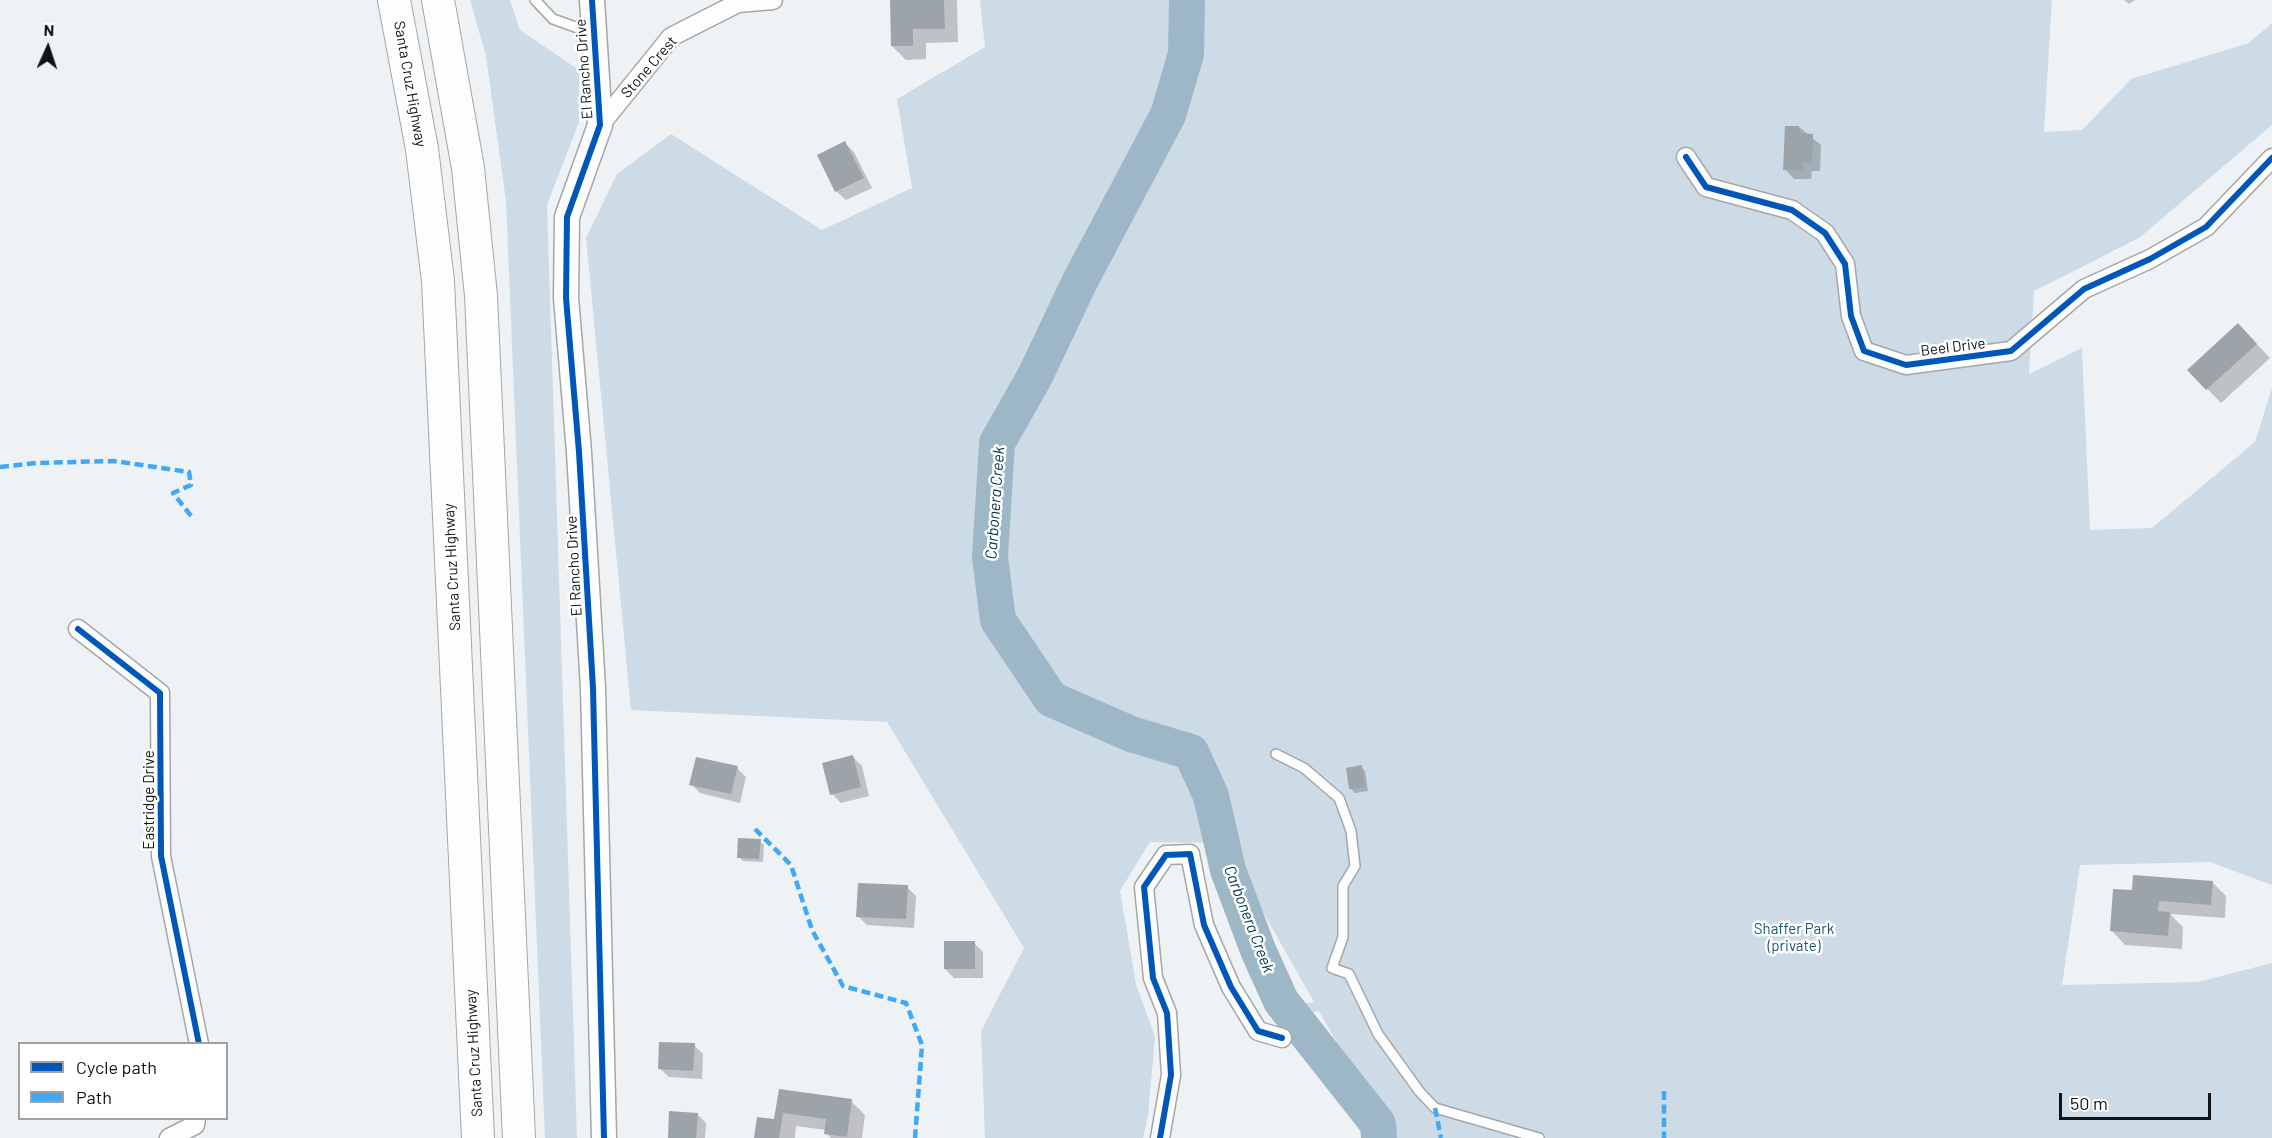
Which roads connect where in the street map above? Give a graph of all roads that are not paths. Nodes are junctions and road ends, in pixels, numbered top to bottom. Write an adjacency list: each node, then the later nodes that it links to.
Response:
1 (394, 0): 16 (highway, Santa Cruz Highway)
2 (438, 0): 17 (highway)
3 (535, 0): 6 (lane)
4 (592, 0): 6 (street, El Rancho Drive)
5 (773, 0): 7 (street, Stone Crest)
6 (594, 34): 7 (street, El Rancho Drive)
7 (600, 125): 18 (street, El Rancho Drive)
8 (1686, 158): 9 (street, Beel Drive)
9 (2272, 159)
10 (78, 629): 13 (street, Eastridge Drive)
11 (1276, 753): 20 (lane)
12 (1282, 1038): 19 (street)
13 (199, 1042)
14 (196, 1120): 15 (street)
15 (170, 1138)
16 (478, 1138)
17 (519, 1138)
18 (604, 1138)
19 (1160, 1138)
20 (1539, 1138)

